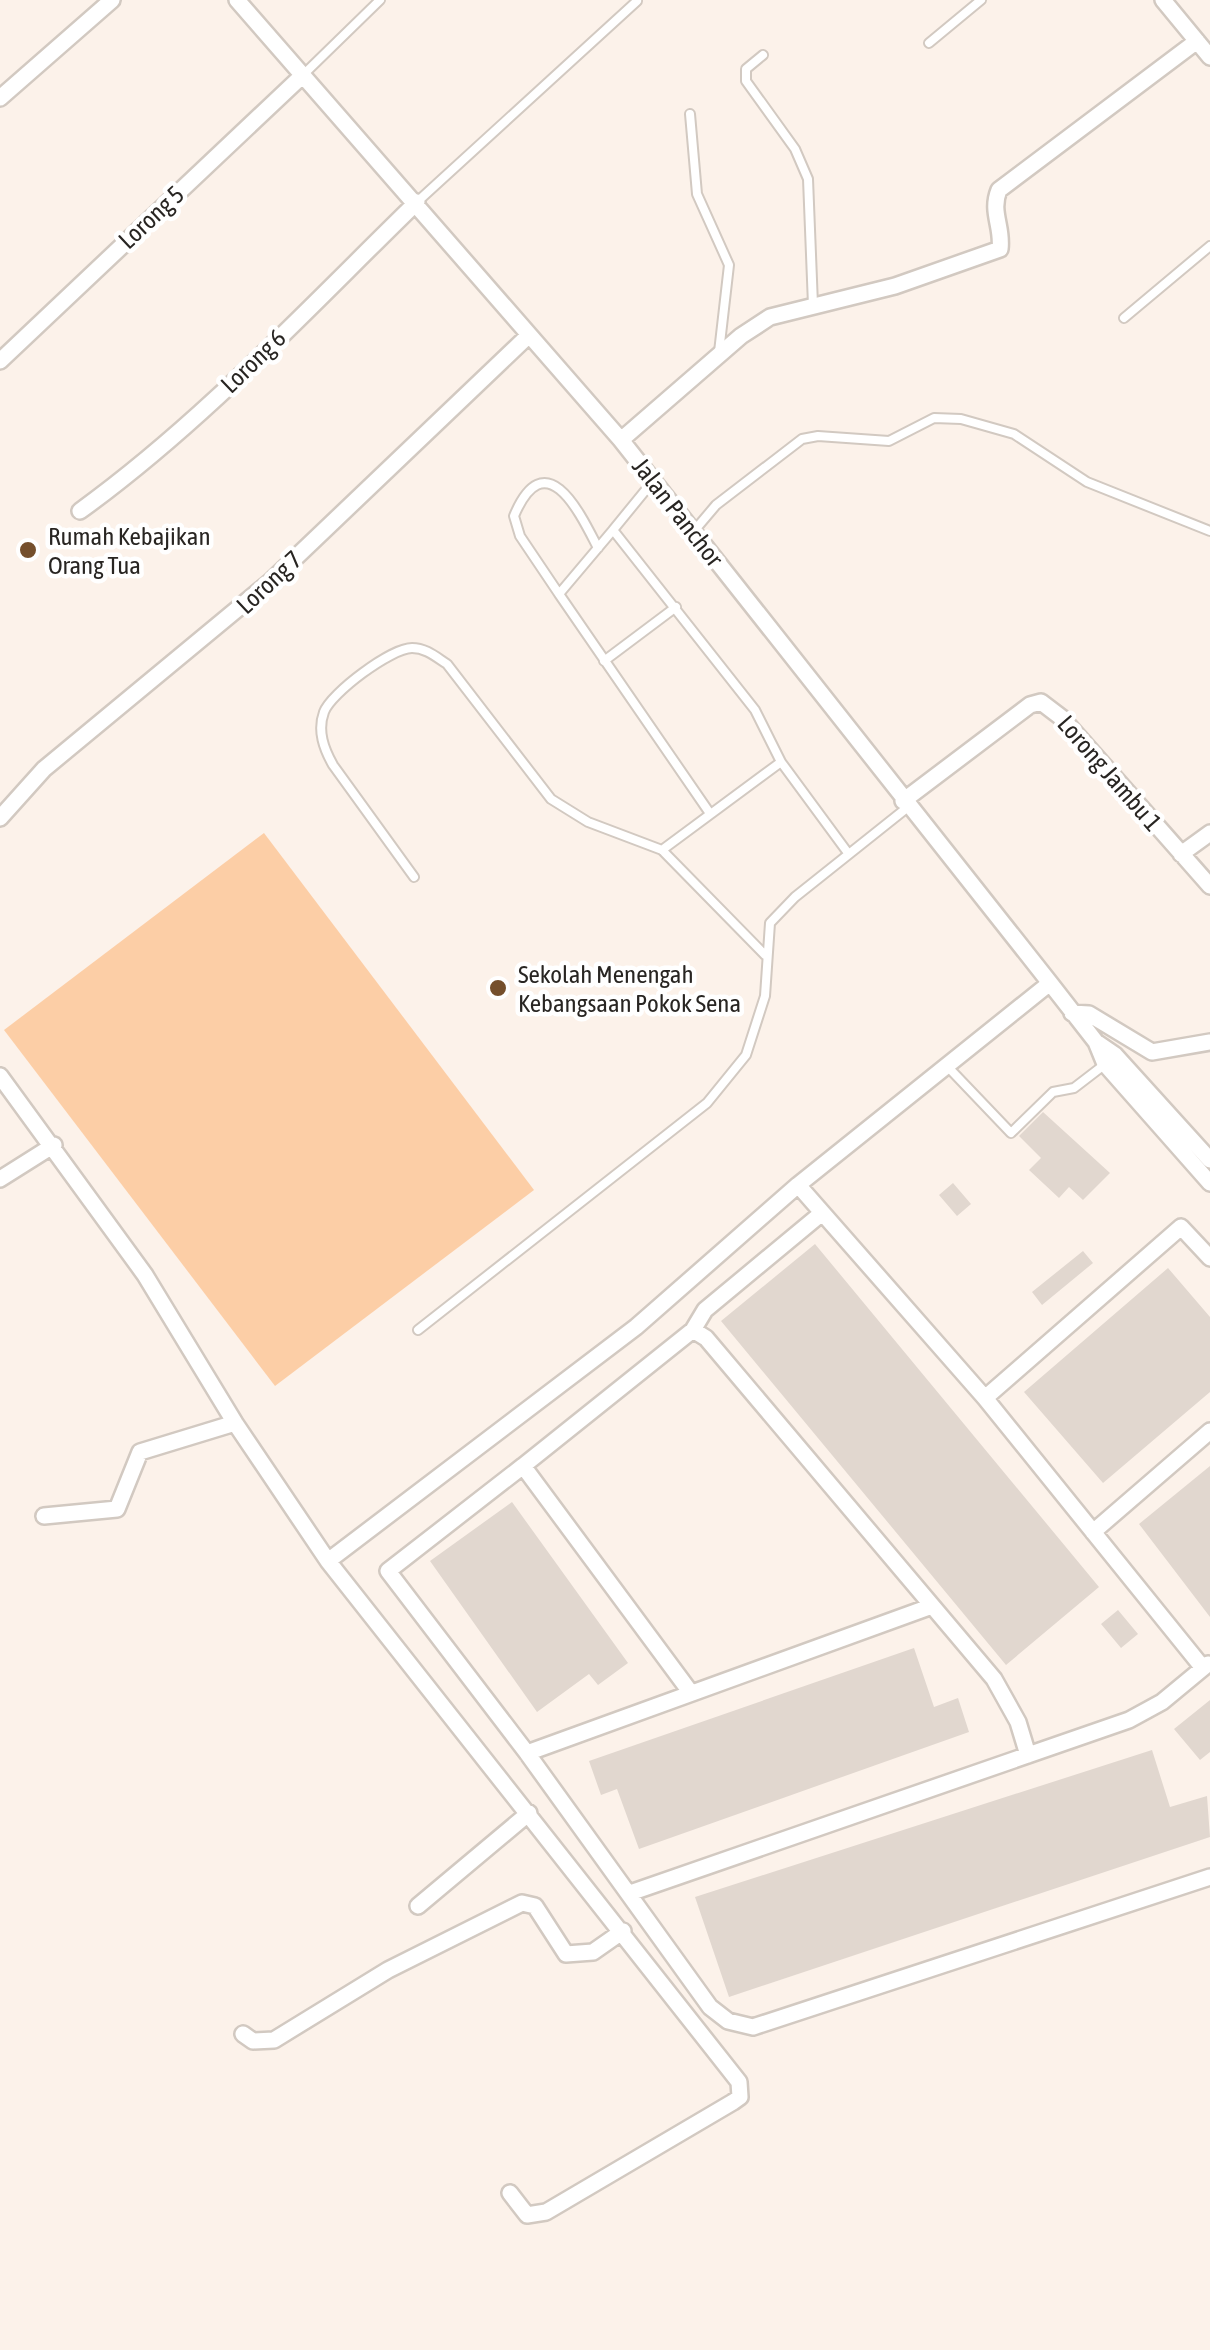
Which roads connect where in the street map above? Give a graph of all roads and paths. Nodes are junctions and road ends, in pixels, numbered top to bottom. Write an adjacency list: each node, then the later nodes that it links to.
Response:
1 (112, 0): 12 (street)
2 (237, 0): 11 (street, Jalan Panchor)
3 (380, 0): 11 (lane)
4 (981, 0): 8 (lane)
5 (1163, 0): 7 (street)
6 (637, 2): 14 (lane)
7 (1197, 41): 10 (street); 16 (street)
8 (929, 43)
9 (763, 54): 16 (lane)
10 (1210, 56)
11 (303, 75): 14 (street, Jalan Panchor); 20 (street, Lorong 5)
12 (0, 98)
13 (690, 114): 19 (lane)
14 (418, 202): 18 (street, Jalan Panchor); 23 (street, Lorong 6)
15 (1210, 246): 17 (lane)
16 (812, 305): 19 (street)
17 (1124, 318)
18 (529, 335): 21 (street, Jalan Panchor); 34 (street, Lorong 7)
19 (718, 357): 21 (street)
20 (0, 361)
21 (621, 440): 22 (street, Jalan Panchor)
22 (654, 481): 24 (lane); 26 (street, Jalan Panchor)
23 (80, 511)
24 (613, 530): 27 (lane); 29 (lane)
25 (1210, 530): 26 (lane)
26 (694, 531): 32 (street, Jalan Panchor)
27 (598, 548): 28 (lane); 28 (lane)
28 (559, 594): 30 (lane)
29 (676, 607): 30 (lane); 31 (lane)
30 (604, 661): 33 (lane)
31 (780, 762): 33 (lane); 37 (lane)
32 (906, 804): 37 (lane); 38 (street, Lorong Jambu 1); 42 (street, Jalan Panchor)
33 (708, 812): 36 (lane)
34 (0, 818)
35 (1210, 833): 38 (street)
36 (662, 850): 39 (lane); 41 (lane)
37 (848, 854): 41 (lane)
38 (1181, 854): 40 (street, Lorong Jambu 1)
39 (414, 877)
40 (1210, 886)
41 (765, 955): 55 (lane)
42 (1050, 983): 43 (street, Jalan Panchor); 46 (street)
43 (1072, 1013): 44 (street); 45 (street, Jalan Panchor)
44 (1210, 1042)
45 (1110, 1059): 46 (lane); 49 (street, Jalan Panchor); 51 (street, Jalan Panchor)
46 (946, 1064): 52 (street)
47 (0, 1076): 48 (street)
48 (54, 1145): 50 (street); 58 (street)
49 (1210, 1160)
50 (0, 1179)
51 (1210, 1183)
52 (798, 1185): 53 (street); 63 (street)
53 (822, 1213): 56 (street); 57 (street)
54 (1210, 1258): 57 (street)
55 (418, 1330)
56 (693, 1330): 60 (street); 64 (street)
57 (985, 1398): 62 (street)
58 (235, 1423): 61 (street); 63 (street)
59 (1210, 1432): 62 (street)
60 (523, 1466): 66 (street); 67 (street)
61 (44, 1516)
62 (1093, 1532): 65 (street)
63 (328, 1561): 69 (street)
64 (932, 1606): 66 (street); 68 (street)
65 (1207, 1665): 68 (street)
66 (691, 1694): 67 (street)
67 (527, 1753): 71 (street)
68 (1028, 1755): 71 (street)
69 (529, 1813): 72 (street); 73 (street)
70 (1210, 1878): 71 (street)
71 (630, 1893)
72 (418, 1906)
73 (622, 1931): 74 (street); 75 (street)
74 (243, 2034)
75 (510, 2193)

